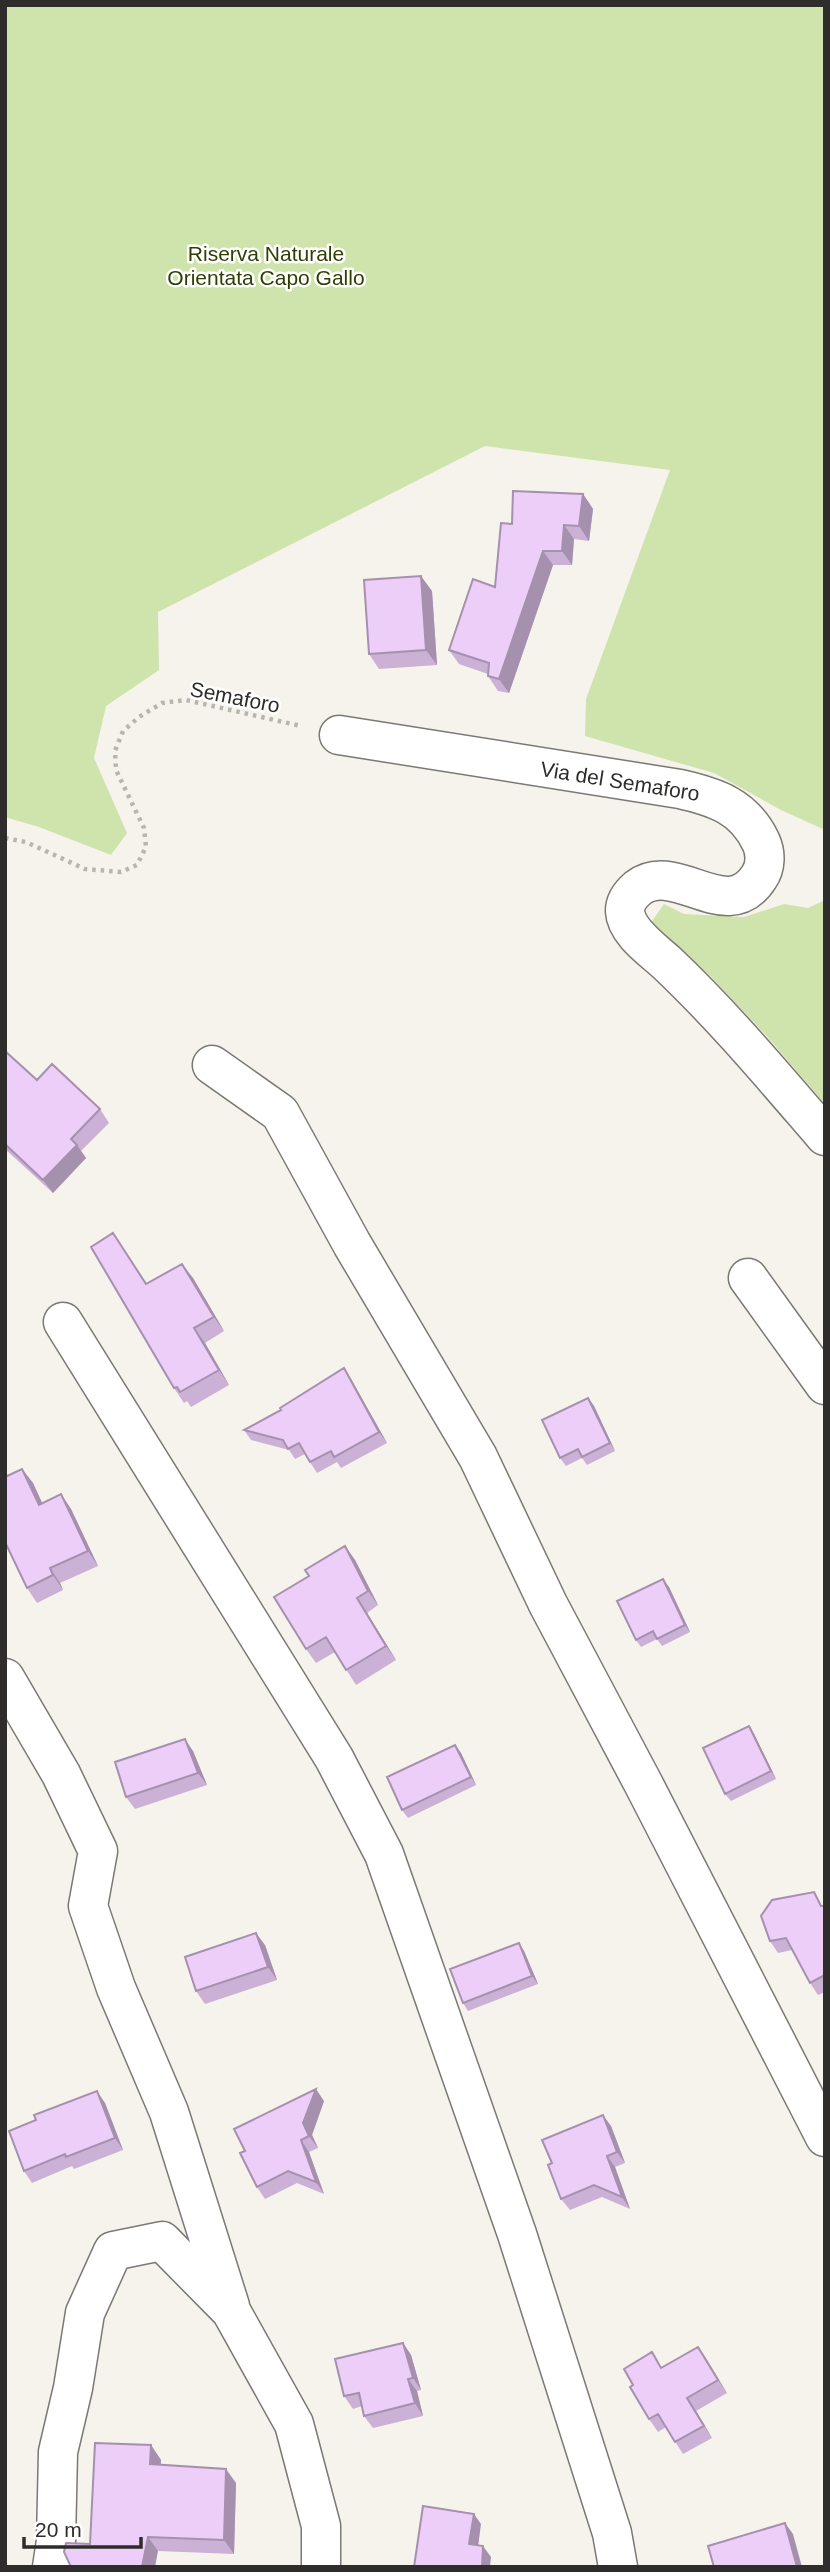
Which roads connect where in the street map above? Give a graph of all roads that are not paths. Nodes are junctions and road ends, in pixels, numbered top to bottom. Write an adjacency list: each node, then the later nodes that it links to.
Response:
1 (340, 735): 3 (street, Via del Semaforo)
2 (212, 1065): 8 (street)
3 (825, 1136)
4 (748, 1278): 6 (street)
5 (63, 1322): 12 (street)
6 (825, 1385)
7 (5, 1678): 9 (street)
8 (825, 2137)
9 (231, 2311): 10 (street); 11 (street)
10 (52, 2567)
11 (321, 2567)
12 (618, 2567)

